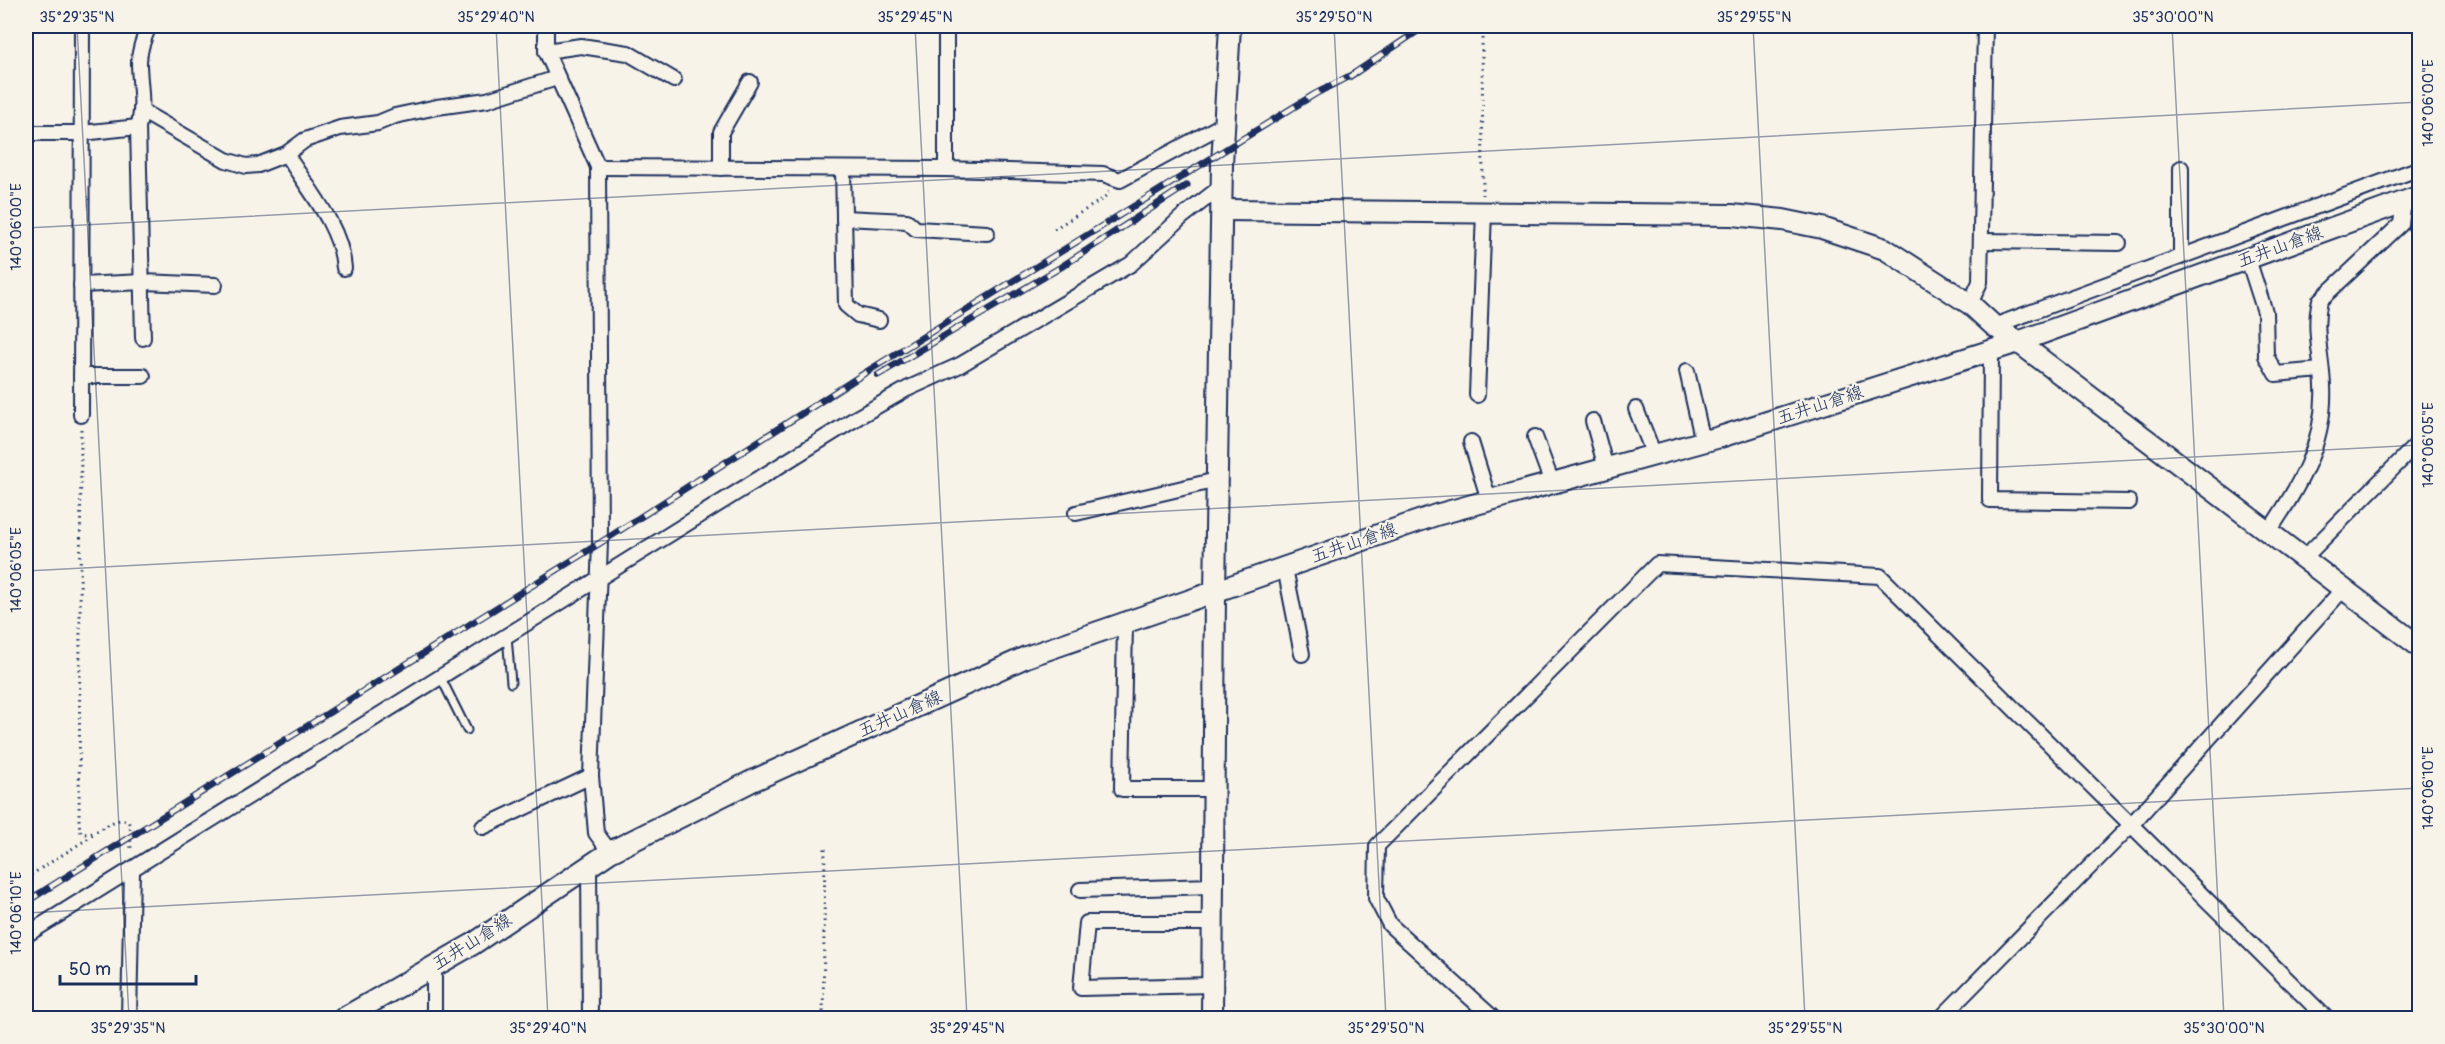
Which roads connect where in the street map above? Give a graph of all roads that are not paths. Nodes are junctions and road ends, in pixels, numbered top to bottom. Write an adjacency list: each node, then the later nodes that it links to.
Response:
1 (82, 26): 15 (street)
2 (149, 26): 11 (street)
3 (546, 26): 7 (street)
4 (946, 26): 22 (street)
5 (1230, 26): 12 (street)
6 (1985, 26): 29 (street)
7 (546, 51): 8 (street); 9 (street)
8 (557, 78): 16 (street); 17 (street)
9 (674, 80)
10 (750, 82): 18 (street)
11 (143, 112): 13 (street); 16 (street)
12 (1224, 124): 22 (street); 23 (street)
13 (138, 127): 15 (street); 34 (street)
14 (26, 133): 15 (street)
15 (82, 133): 35 (street)
16 (286, 154): 33 (street)
17 (598, 168): 18 (street); 65 (street)
18 (721, 168): 21 (street)
19 (2181, 168): 31 (street)
20 (2420, 168): 31 (street)
21 (843, 169): 22 (street); 27 (street)
22 (946, 169)
23 (1222, 186): 25 (street); 65 (street)
24 (2412, 199): 32 (street, 五井山倉線); 43 (street)
25 (1222, 210): 26 (street); 57 (street)
26 (1484, 212): 37 (street); 47 (street)
27 (844, 218): 28 (street); 38 (street)
28 (987, 233)
29 (1982, 241): 30 (street); 37 (street)
30 (2119, 243)
31 (2181, 256): 39 (street)
32 (2248, 260): 41 (street, 五井山倉線); 43 (street)
33 (344, 268)
34 (143, 282): 35 (street); 36 (street); 40 (street)
35 (81, 285): 45 (street)
36 (215, 285)
37 (1970, 304): 39 (street)
38 (879, 320)
39 (1994, 326): 41 (street)
40 (143, 338)
41 (2018, 342): 42 (street, 五井山倉線); 62 (street)
42 (1991, 350): 54 (street, 五井山倉線); 60 (street)
43 (2321, 370): 62 (street)
44 (1687, 371): 54 (street)
45 (81, 376): 46 (street); 49 (street)
46 (143, 376)
47 (1477, 395)
48 (1636, 409): 55 (street)
49 (81, 415)
50 (1593, 421): 56 (street)
51 (1534, 437): 58 (street)
52 (2420, 441): 63 (street)
53 (1471, 442): 59 (street)
54 (1703, 442): 55 (street, 五井山倉線)
55 (1654, 455): 56 (street, 五井山倉線)
56 (1606, 468): 58 (street, 五井山倉線)
57 (1217, 480): 61 (street); 67 (street)
58 (1552, 483): 59 (street, 五井山倉線)
59 (1489, 500): 64 (street, 五井山倉線)
60 (2129, 502)
61 (1076, 513)
62 (2268, 534): 63 (street)
63 (2302, 560): 66 (street)
64 (1285, 568): 67 (street, 五井山倉線); 71 (street)
65 (599, 577): 69 (street); 75 (street)
66 (2344, 588): 70 (street); 77 (street)
67 (1215, 592): 68 (street, 五井山倉線); 76 (street)
68 (1125, 623): 76 (street); 79 (street, 五井山倉線)
69 (507, 636): 72 (street); 73 (lane)
70 (2420, 647)
71 (1302, 654)
72 (441, 678): 74 (lane); 81 (street)
73 (511, 683)
74 (467, 730)
75 (591, 776): 78 (street); 79 (street)
76 (1215, 789): 82 (street)
77 (2131, 825): 93 (street); 94 (street); 95 (street)
78 (483, 827)
79 (610, 852): 80 (street, 五井山倉線)
80 (589, 864): 86 (street, 五井山倉線); 91 (street)
81 (132, 871): 85 (street); 88 (street)
82 (1212, 886): 83 (street); 84 (street)
83 (1080, 890)
84 (1212, 923): 87 (street); 87 (street)
85 (26, 935)
86 (434, 966): 89 (street, 五井山倉線); 90 (street)
87 (1213, 985): 92 (street)
88 (129, 1018)
89 (344, 1018)
90 (434, 1018)
91 (590, 1018)
92 (1212, 1018)
93 (1493, 1018)
94 (1941, 1018)
95 (2326, 1018)

